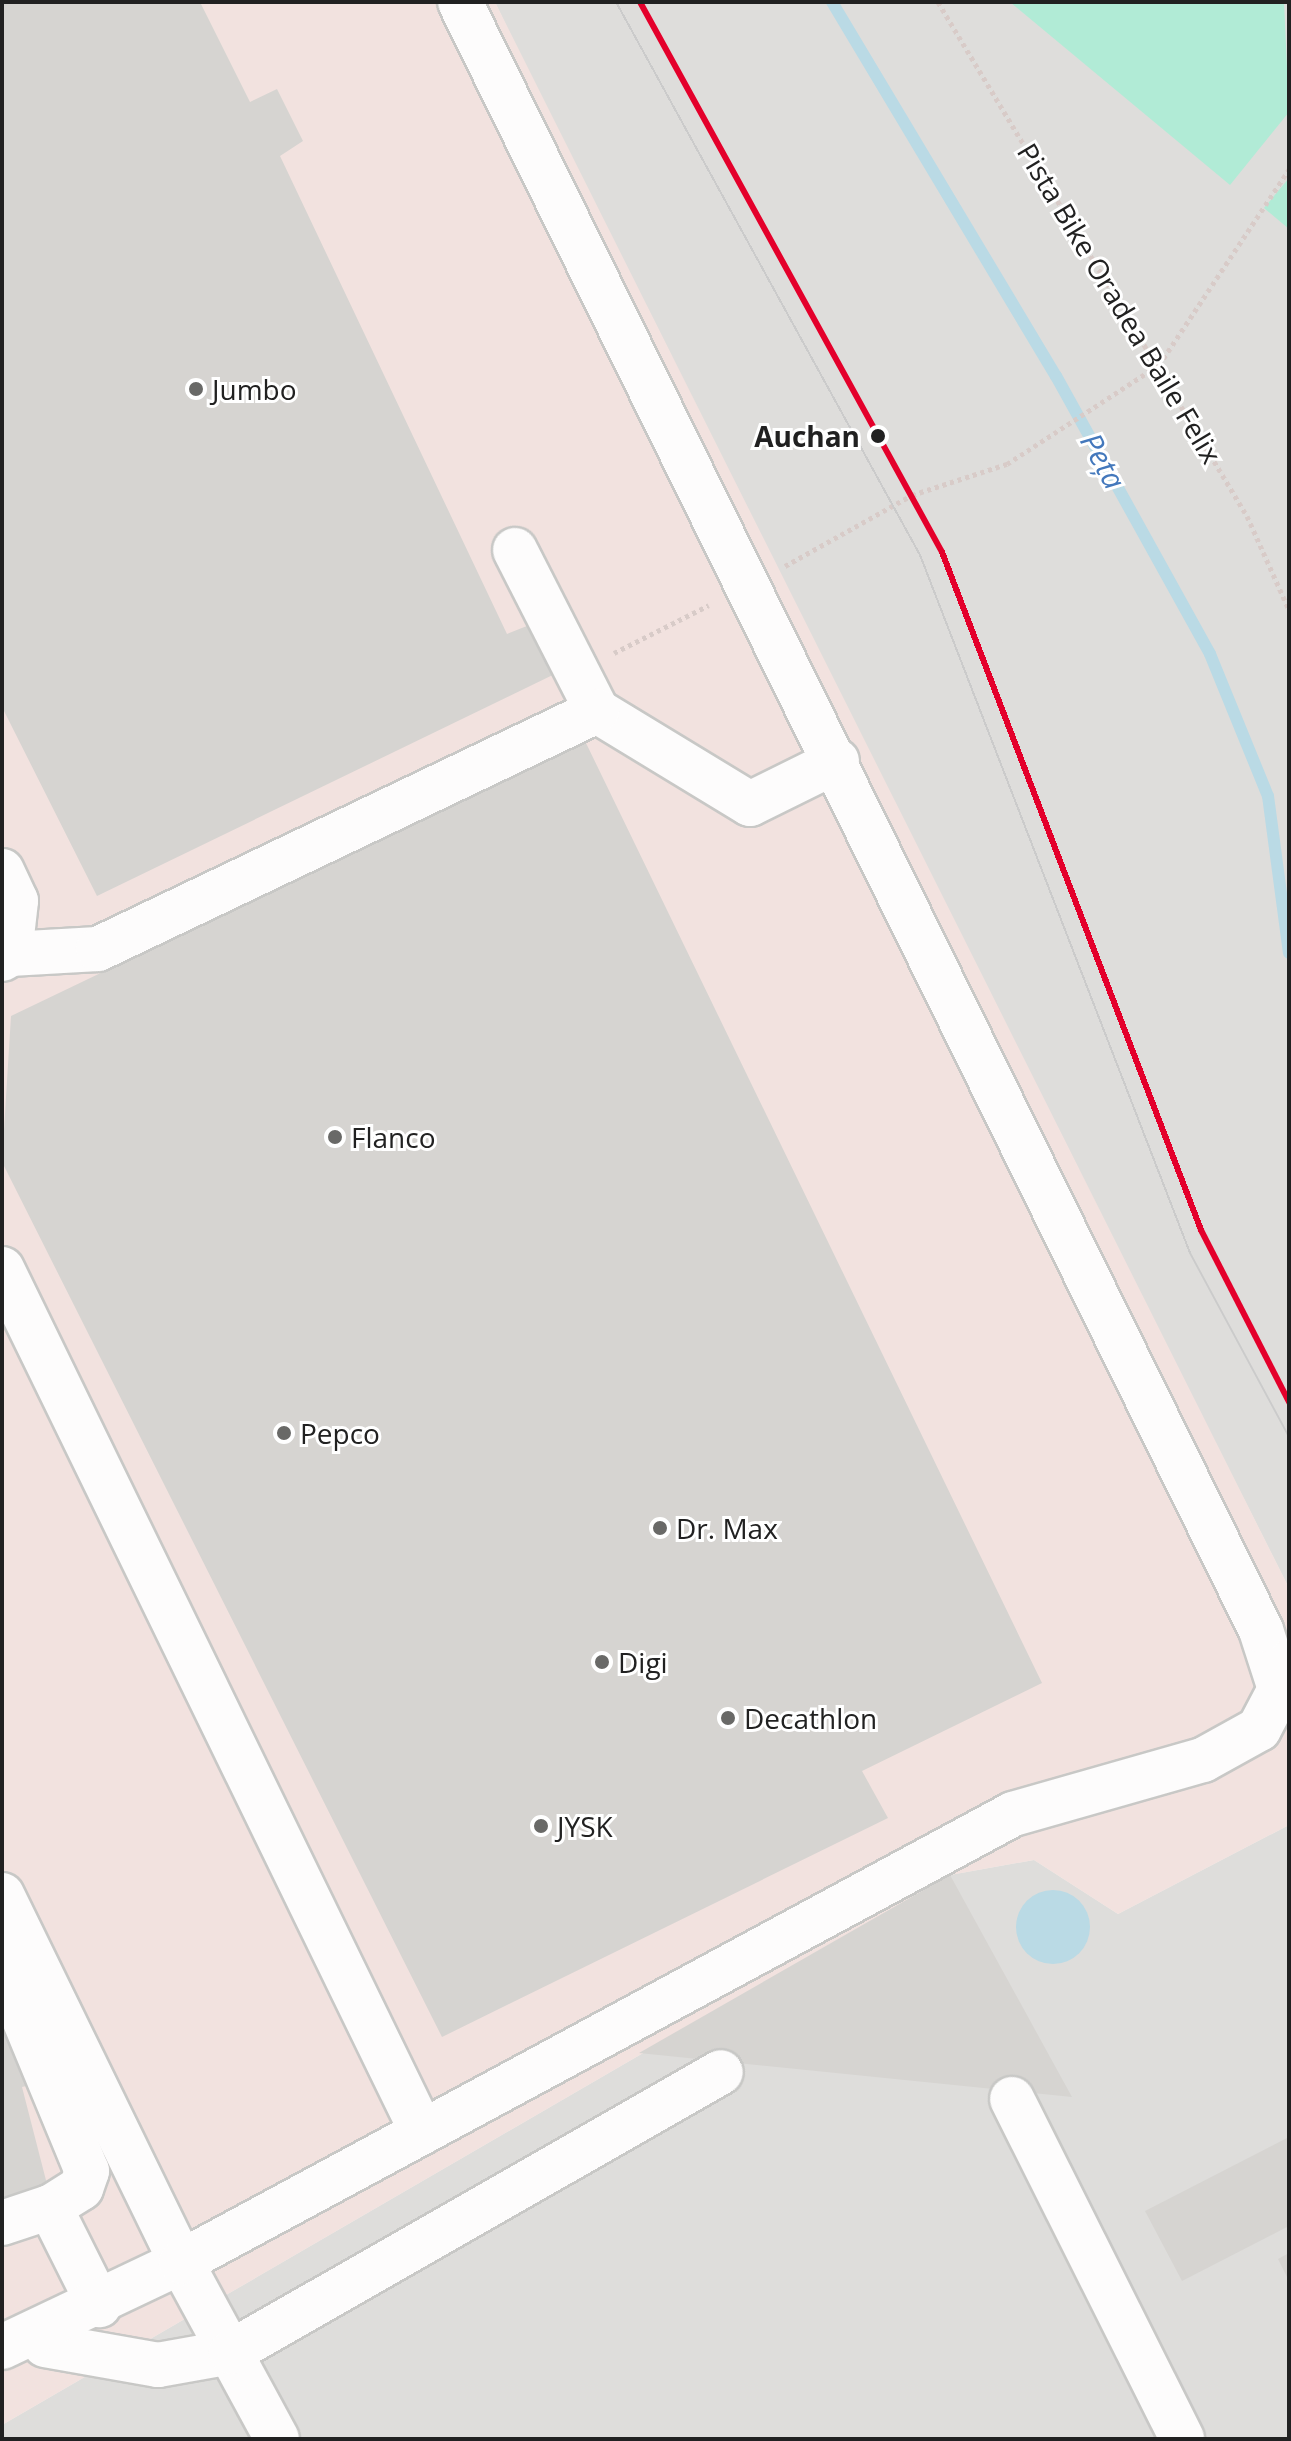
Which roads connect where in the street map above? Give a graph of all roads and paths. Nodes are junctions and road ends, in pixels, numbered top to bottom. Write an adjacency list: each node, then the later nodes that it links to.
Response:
1 (460, 2): 6 (lane)
2 (938, 2): 4 (path, Pista Bike Oradea Baile Felix)
3 (1289, 169): 4 (path)
4 (1159, 365): 6 (path); 7 (path, Pista Bike Oradea Baile Felix)
5 (515, 550): 8 (lane)
6 (748, 586): 8 (path); 10 (lane)
7 (1289, 610)
8 (578, 672): 9 (lane)
9 (597, 711): 10 (lane); 12 (lane)
10 (837, 761): 18 (lane)
11 (2, 871): 12 (lane)
12 (6, 956)
13 (2, 1269): 18 (lane)
14 (2, 1895): 21 (lane)
15 (2, 1966): 19 (lane)
16 (721, 2072): 25 (lane)
17 (1012, 2099): 28 (lane)
18 (422, 2132): 21 (lane)
19 (50, 2207): 20 (lane); 22 (lane)
20 (2, 2223)
21 (181, 2262): 22 (lane); 25 (lane)
22 (99, 2305): 23 (lane); 24 (lane)
23 (45, 2345): 25 (lane); 26 (lane)
24 (2, 2347)
25 (231, 2352): 27 (lane)
26 (2, 2378)
27 (277, 2439)
28 (1182, 2439)

